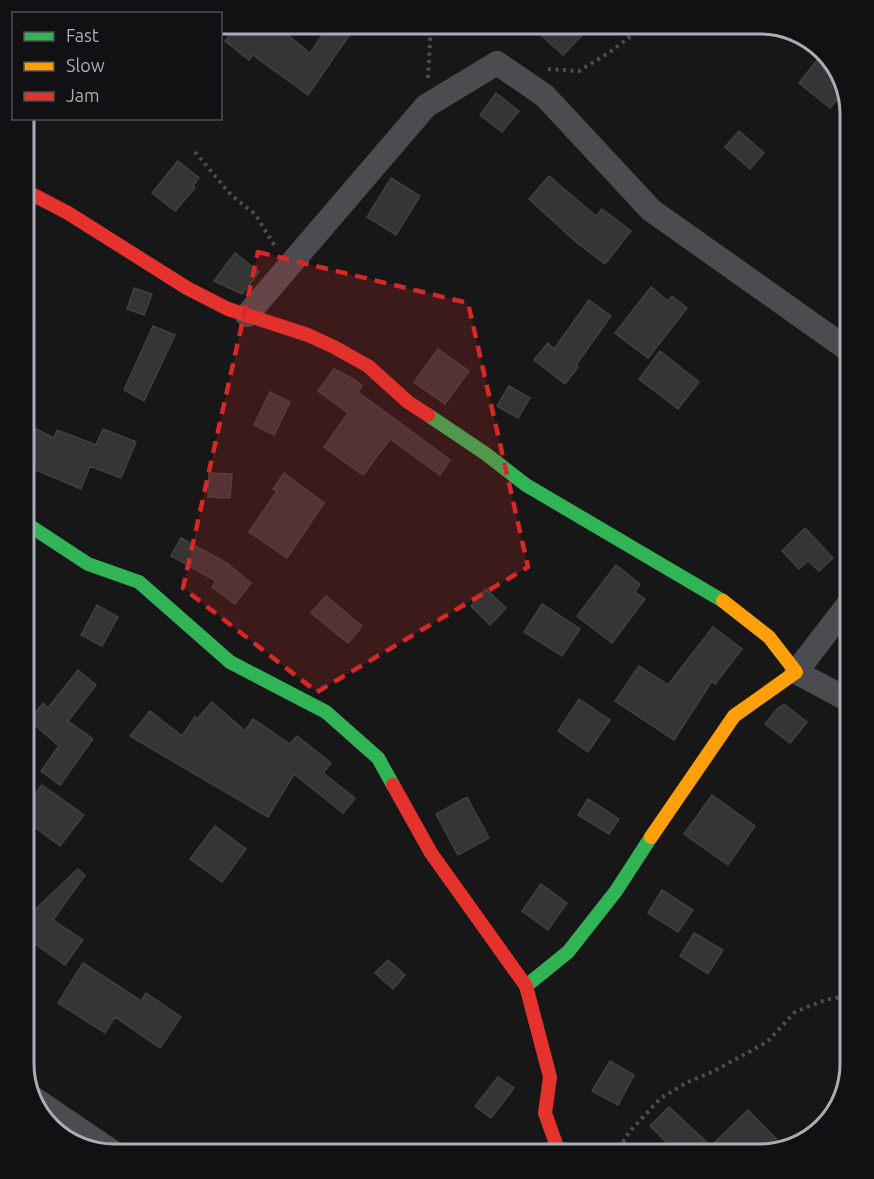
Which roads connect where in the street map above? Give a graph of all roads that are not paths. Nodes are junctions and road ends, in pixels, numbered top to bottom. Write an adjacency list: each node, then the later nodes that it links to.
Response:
1 (35, 196): 2 (street)
2 (247, 315): 3 (street); 6 (street)
3 (840, 344)
4 (35, 529): 8 (street)
5 (840, 615): 6 (street)
6 (796, 672): 7 (street); 8 (street)
7 (840, 696)
8 (526, 986): 11 (street)
9 (47, 1108): 10 (street)
10 (99, 1143)
11 (556, 1144)

